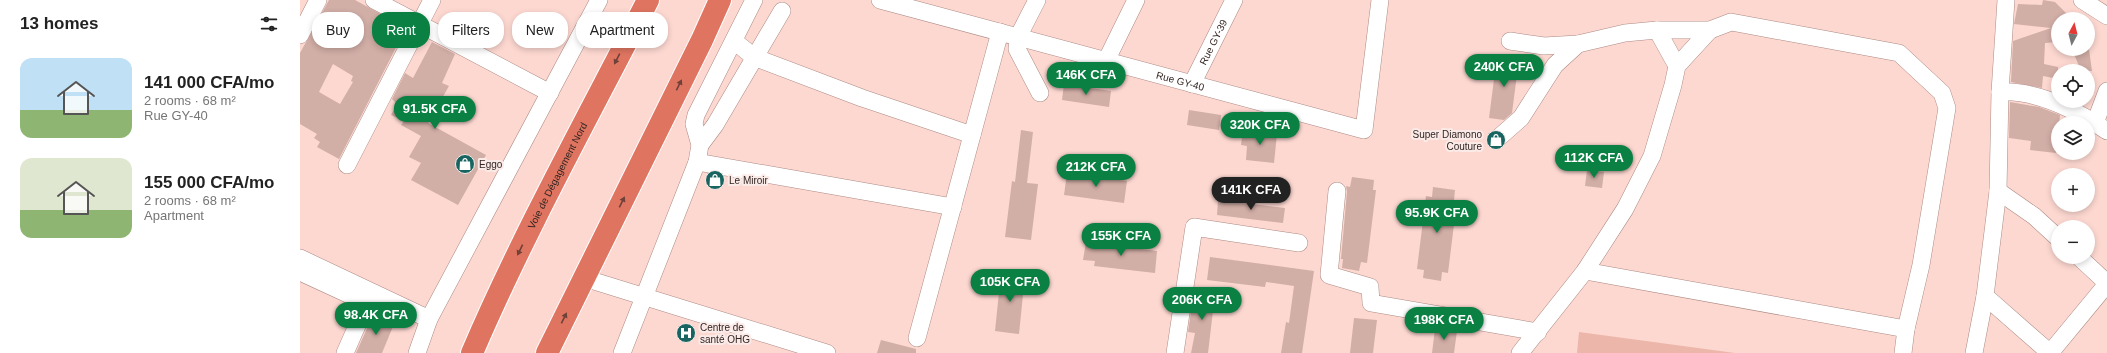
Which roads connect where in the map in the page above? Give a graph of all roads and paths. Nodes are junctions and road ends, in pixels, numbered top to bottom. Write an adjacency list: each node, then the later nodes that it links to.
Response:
1 (318, 0): 25 (street)
2 (374, 0): 18 (street)
3 (432, 0): 19 (street)
4 (599, 0): 38 (street)
5 (648, 0): 66 (highway, Voie de Dégagement Nord, one-way to 66)
6 (720, 0): 27 (highway)
7 (728, 0): 27 (highway)
8 (754, 0): 28 (street)
9 (880, 0): 16 (street, Rue GY-40)
10 (1037, 0): 26 (street)
11 (1136, 0): 33 (street)
12 (1234, 0): 35 (street, Rue GY-39)
13 (1380, 0): 35 (street, Rue GY-40)
14 (2006, 0): 37 (street)
15 (2082, 0): 20 (street)
16 (928, 6): 24 (street, Rue GY-40)
17 (782, 11): 32 (street)
18 (397, 12)
19 (426, 12)
20 (2107, 16)
21 (430, 29): 38 (street)
22 (1657, 30): 23 (street); 30 (street); 34 (street)
23 (1710, 30): 34 (street); 61 (street)
24 (1000, 32): 26 (street, Rue GY-40); 41 (street)
25 (300, 35)
26 (1018, 37): 33 (street, Rue GY-40); 39 (street)
27 (702, 40): 55 (highway, one-way to 27)
28 (734, 41): 32 (street); 43 (street)
29 (1510, 41): 30 (street)
30 (1578, 44): 42 (street)
31 (408, 48): 45 (street)
32 (754, 57): 41 (street); 43 (street)
33 (1106, 61): 35 (street, Rue GY-40)
34 (1676, 66): 53 (street)
35 (1192, 84)
36 (2107, 91): 40 (street)
37 (2000, 92): 40 (street); 47 (street)
38 (550, 93): 60 (street)
39 (1040, 93)
40 (2101, 127)
41 (972, 135): 48 (street)
42 (1496, 140)
43 (700, 145): 44 (street)
44 (697, 162): 48 (street); 58 (street)
45 (347, 165)
46 (1337, 191): 62 (street)
47 (1998, 191): 49 (street); 57 (street)
48 (953, 207): 63 (street)
49 (2051, 232)
50 (1299, 244): 70 (street)
51 (300, 258): 60 (street)
52 (2086, 264): 56 (street)
53 (1585, 271): 61 (street); 62 (street)
54 (300, 272): 59 (street)
55 (584, 278): 58 (street); 67 (highway, one-way to 55)
56 (2107, 284): 74 (street)
57 (1985, 296): 73 (street); 74 (street)
58 (644, 297): 68 (street); 69 (street)
59 (367, 303): 60 (street); 64 (street)
60 (427, 325): 65 (street)
61 (1906, 329): 72 (street)
62 (1538, 332): 71 (street)
63 (917, 338)
64 (345, 353)
65 (417, 353)
66 (472, 353)
67 (547, 353)
68 (622, 353)
69 (827, 353)
70 (1175, 353)
71 (1520, 353)
72 (1903, 353)
73 (1974, 353)
74 (2050, 353)

